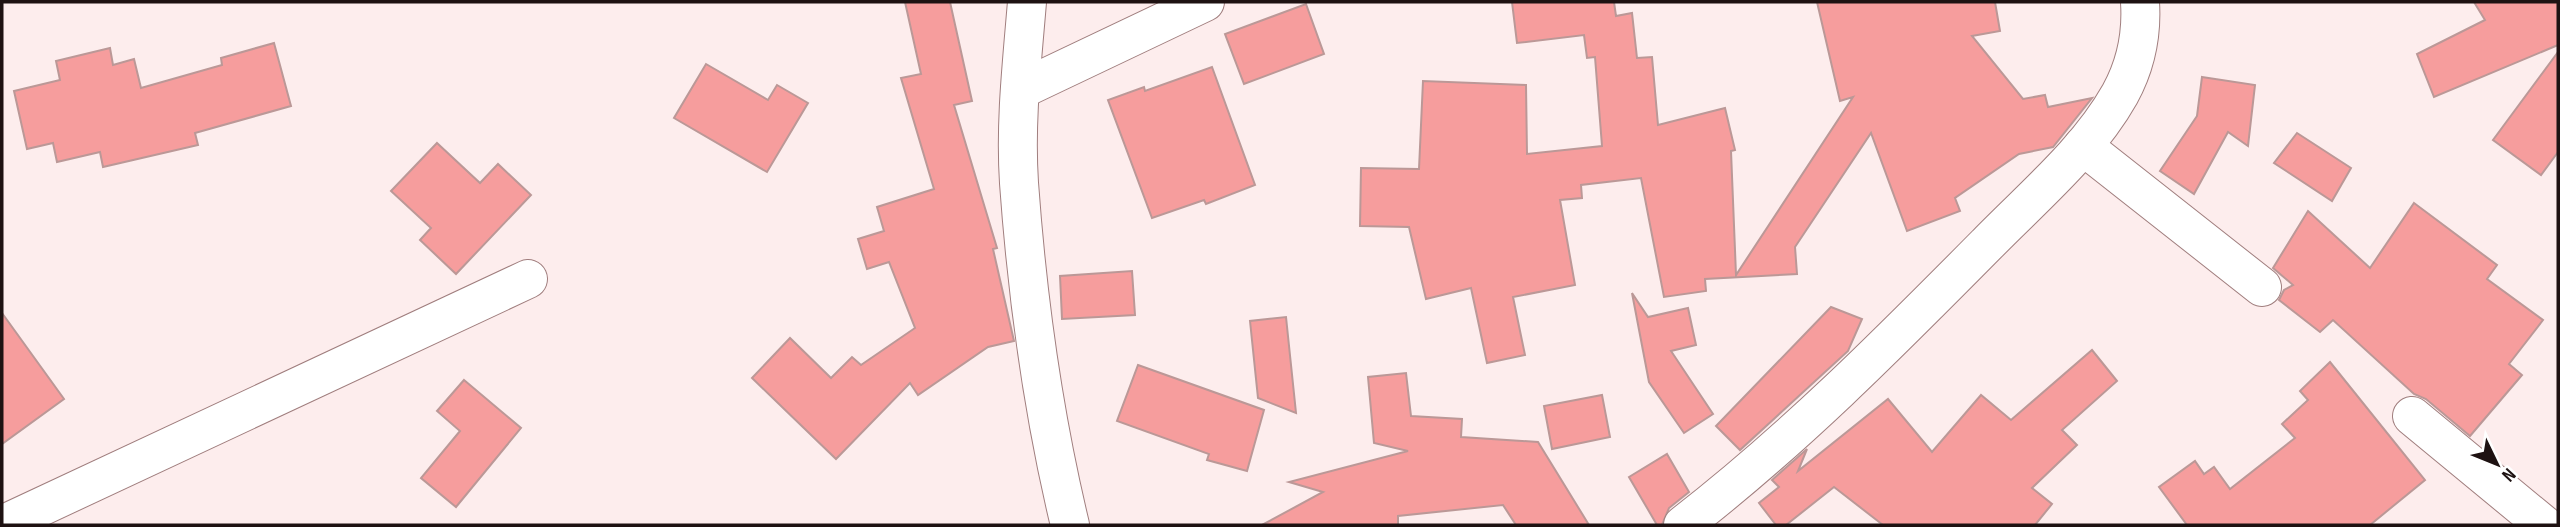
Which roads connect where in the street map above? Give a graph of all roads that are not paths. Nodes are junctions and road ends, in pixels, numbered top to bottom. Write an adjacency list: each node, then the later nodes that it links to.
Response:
1 (1027, 2): 4 (street)
2 (1205, 2): 4 (street)
3 (2140, 2): 5 (street)
4 (1020, 90): 10 (street)
5 (2083, 146): 7 (street); 11 (street)
6 (528, 279): 9 (street)
7 (2262, 287)
8 (2412, 415): 12 (street)
9 (2, 525)
10 (1070, 525)
11 (1683, 525)
12 (2544, 525)

